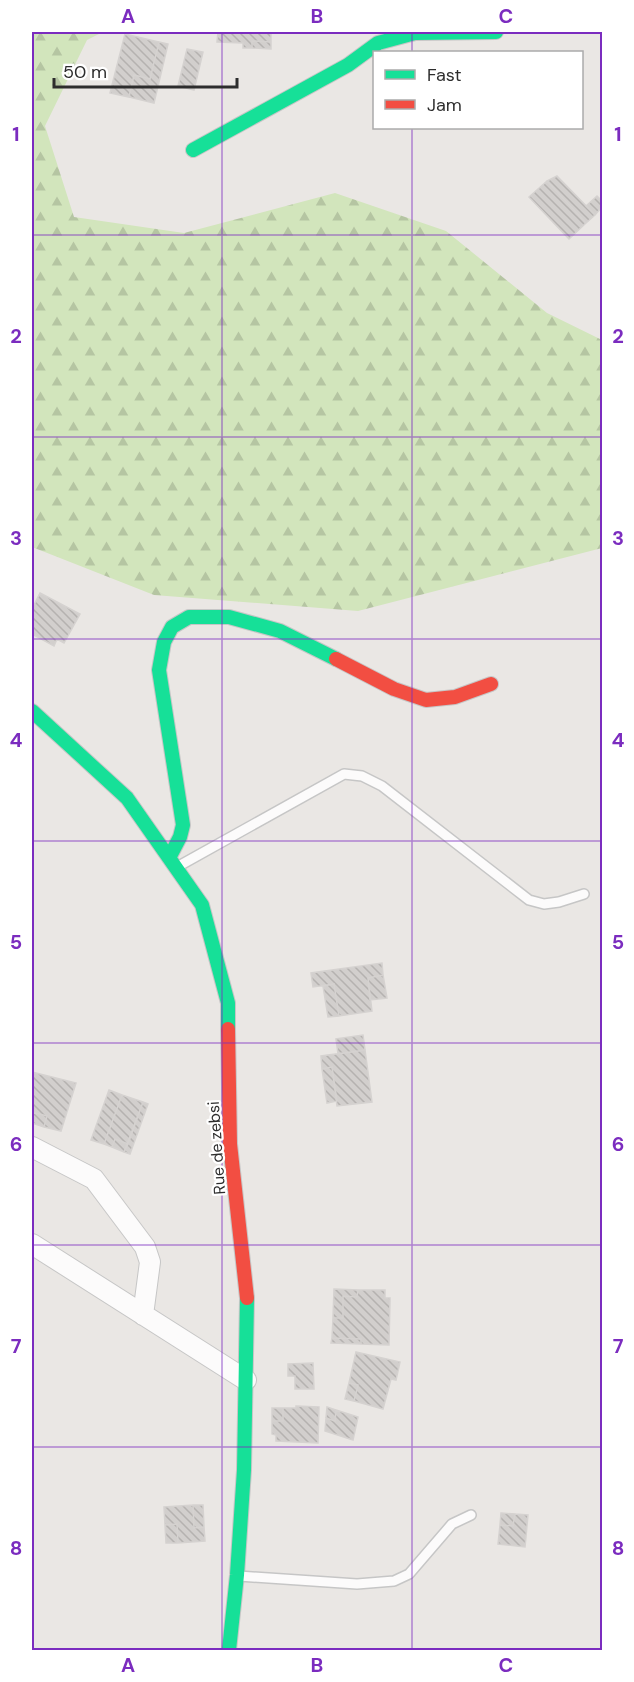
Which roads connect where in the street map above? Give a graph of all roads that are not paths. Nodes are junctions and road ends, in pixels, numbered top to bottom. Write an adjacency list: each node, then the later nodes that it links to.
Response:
1 (496, 32): 2 (street)
2 (193, 150)
3 (492, 684): 5 (street)
4 (32, 711): 5 (street, Rue de zebsi)
5 (173, 863): 6 (lane); 10 (street, Rue de zebsi)
6 (584, 894)
7 (32, 1147): 9 (street)
8 (32, 1244): 9 (street)
9 (143, 1315): 10 (street)
10 (246, 1380): 12 (street, Rue de zebsi)
11 (471, 1515): 12 (lane)
12 (237, 1575): 13 (street, Rue de zebsi)
13 (229, 1650)

